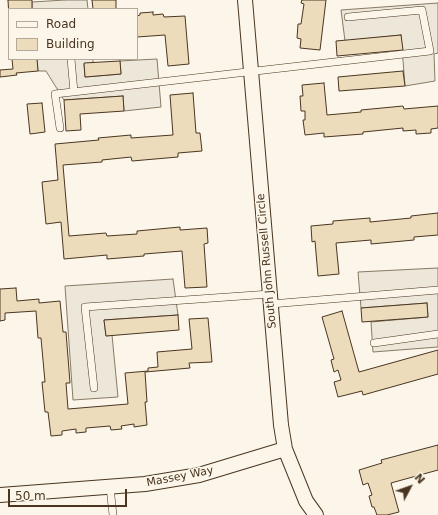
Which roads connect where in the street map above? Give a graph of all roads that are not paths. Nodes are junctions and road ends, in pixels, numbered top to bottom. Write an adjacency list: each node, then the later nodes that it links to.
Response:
1 (245, 0): 4 (street, South John Russell Circle)
2 (348, 17): 4 (lane)
3 (71, 60): 5 (lane)
4 (251, 72): 5 (lane); 8 (street, South John Russell Circle)
5 (74, 92): 6 (lane)
6 (60, 128)
7 (438, 290): 8 (lane)
8 (270, 299): 11 (lane); 12 (street, South John Russell Circle)
9 (438, 334): 10 (lane)
10 (374, 343)
11 (94, 388)
12 (285, 449): 13 (street, Massey Way); 16 (street, South John Russell Circle)
13 (110, 487): 14 (street, Massey Way); 15 (lane)
14 (0, 495)
15 (113, 515)
16 (316, 515)

